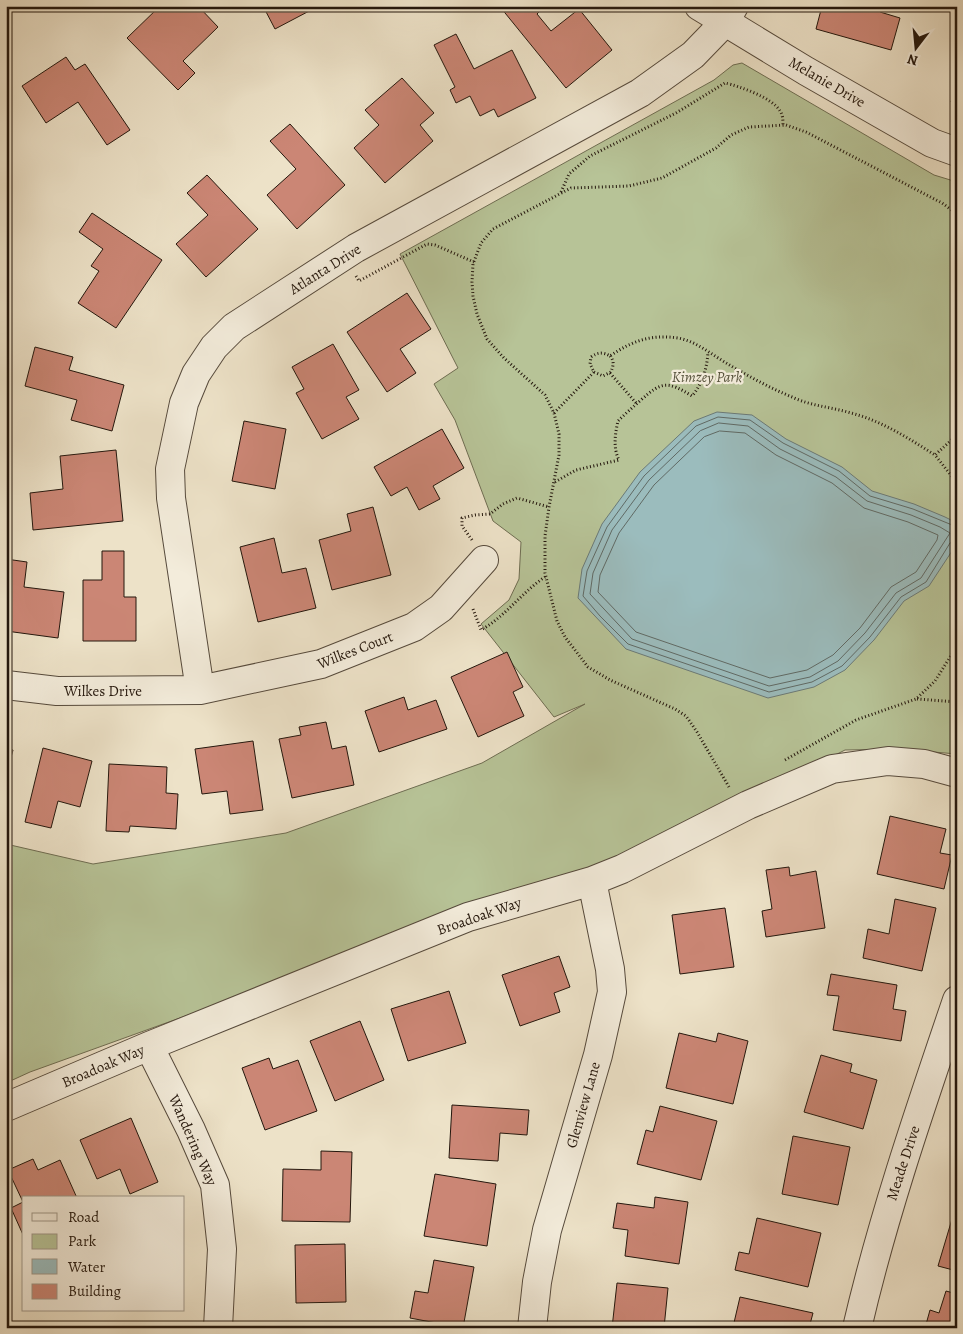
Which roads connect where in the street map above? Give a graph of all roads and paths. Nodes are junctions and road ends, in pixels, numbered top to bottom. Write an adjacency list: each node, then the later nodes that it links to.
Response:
1 (700, 6): 2 (street, Melanie Drive)
2 (729, 14): 4 (street, Melanie Drive); 7 (street, Atlanta Drive)
3 (783, 126): 5 (path); 5 (path); 6 (path)
4 (957, 152)
5 (561, 193): 8 (path)
6 (957, 214)
7 (345, 255): 8 (path); 25 (street, Atlanta Drive)
8 (474, 262): 14 (path)
9 (708, 352): 10 (path); 13 (path); 16 (path)
10 (610, 356): 11 (path); 12 (path)
11 (594, 372): 12 (path); 14 (path)
12 (610, 373): 13 (path)
13 (636, 404): 17 (path)
14 (554, 413): 17 (path)
15 (957, 435): 16 (path)
16 (935, 455): 18 (path)
17 (554, 482): 19 (path)
18 (957, 483)
19 (549, 507): 20 (path); 21 (path)
20 (484, 560): 22 (street, Wilkes Court)
21 (546, 577): 22 (path); 30 (path)
22 (463, 583): 25 (street, Wilkes Court)
23 (957, 646): 26 (path)
24 (6, 684): 25 (street, Wilkes Drive)
25 (200, 690)
26 (916, 699): 27 (path); 28 (path)
27 (957, 702)
28 (780, 762)
29 (957, 773): 31 (street, Broadoak Way)
30 (731, 791)
31 (592, 881): 33 (street, Broadoak Way); 36 (street, Glenview Lane)
32 (957, 1000): 37 (street, Meade Drive)
33 (148, 1046): 34 (street, Broadoak Way); 35 (street, Wandering Way)
34 (6, 1107)
35 (218, 1328)
36 (532, 1328)
37 (857, 1328)

